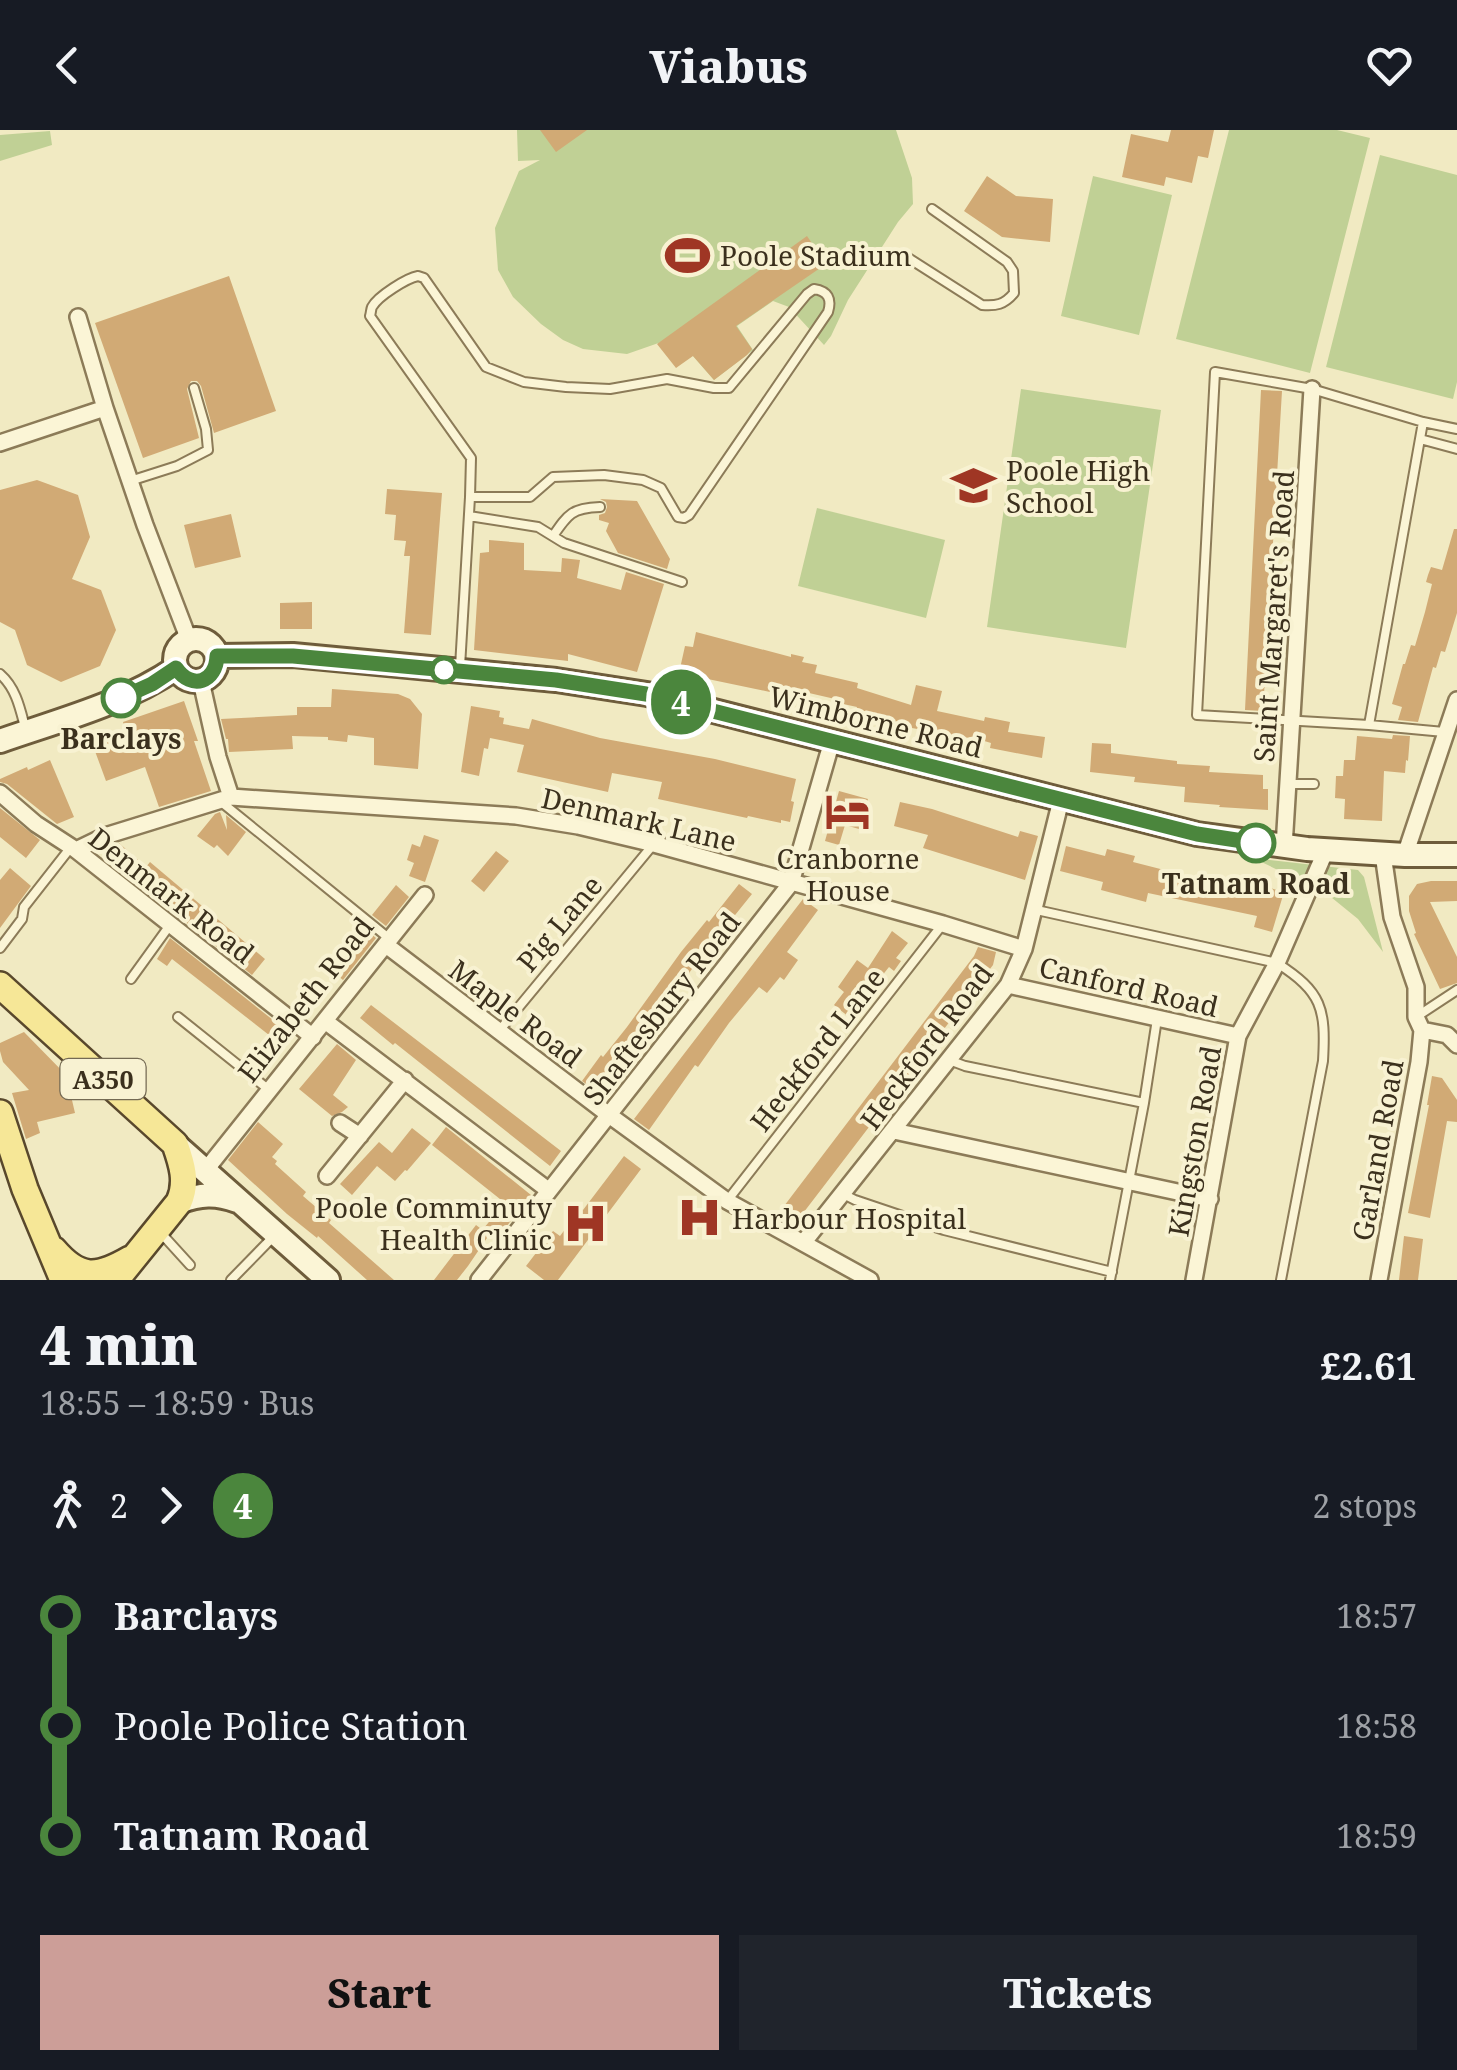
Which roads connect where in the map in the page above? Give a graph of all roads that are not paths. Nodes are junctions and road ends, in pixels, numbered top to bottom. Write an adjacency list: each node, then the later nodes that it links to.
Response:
1 (932, 209): 2 (lane)
2 (902, 254)
3 (78, 317): 6 (street)
4 (194, 388): 12 (lane)
5 (1312, 389): 7 (lane); 25 (street, Saint Margaret's Road); 25 (lane)
6 (104, 408): 10 (street); 12 (street)
7 (1424, 422): 8 (lane); 9 (lane)
8 (1457, 429)
9 (1420, 439): 11 (lane); 26 (lane)
10 (0, 443)
11 (1457, 449)
12 (130, 481): 18 (street)
13 (470, 497): 13 (lane); 15 (lane)
14 (600, 507): 16 (lane)
15 (469, 516): 16 (lane); 21 (lane)
16 (553, 536): 17 (lane)
17 (682, 582)
18 (190, 640): 19 (main road); 20 (main road)
19 (217, 656): 21 (main road, Wimborne Road); 23 (main road)
20 (176, 668): 23 (main road); 27 (main road)
21 (460, 672): 30 (main road, Wimborne Road)
22 (0, 674): 27 (lane)
23 (201, 681): 34 (street)
24 (1457, 700): 28 (street)
25 (1291, 720): 26 (lane); 31 (street, Saint Margaret's Road)
26 (1369, 725): 28 (lane)
27 (26, 732): 29 (main road)
28 (1445, 732): 40 (street)
29 (0, 741)
30 (832, 741): 35 (main road, Wimborne Road); 42 (street, Shaftesbury Road)
31 (1287, 784): 32 (lane); 37 (street, Saint Margaret's Road)
32 (1314, 784)
33 (0, 793): 38 (street, Denmark Road)
34 (225, 799): 36 (street, Denmark Lane); 38 (street, Denmark Lane); 47 (lane)
35 (1061, 800): 37 (main road, Wimborne Road); 44 (street, Heckford Road)
36 (654, 844): 42 (street, Denmark Lane); 59 (lane, Pig Lane)
37 (1284, 847): 39 (main road, Wimborne Road)
38 (74, 848): 46 (street, Denmark Road); 48 (lane)
39 (1326, 850): 40 (main road, Wimborne Road); 50 (street, Kingston Road)
40 (1394, 855): 41 (main road, Wimborne Road); 58 (street, Garland Road)
41 (1457, 855)
42 (791, 883): 45 (street, Denmark Lane); 68 (street, Shaftesbury Road)
43 (425, 895): 47 (street, Elizabeth Road)
44 (1032, 909): 49 (street, Heckford Road); 50 (lane)
45 (943, 924): 49 (street, Denmark Lane); 79 (lane, Heckford Lane)
46 (170, 925): 51 (lane); 61 (street, Denmark Road)
47 (388, 942): 57 (street, Elizabeth Road); 59 (street, Maple Road)
48 (0, 948)
49 (1024, 949): 52 (street, Heckford Road)
50 (1277, 962): 60 (street, Kingston Road); 96 (lane)
51 (131, 979)
52 (1008, 985): 56 (street, Canford Road); 63 (street, Heckford Road)
53 (0, 986): 72 (main road, A350)
54 (1457, 990): 58 (lane)
55 (178, 1017): 65 (lane)
56 (1158, 1018): 60 (street, Canford Road); 66 (lane)
57 (325, 1021): 61 (street, Elizabeth Road); 64 (street)
58 (1419, 1023): 62 (street); 97 (street, Garland Road)
59 (500, 1031): 68 (street, Maple Road)
60 (1238, 1036): 78 (street, Kingston Road)
61 (313, 1037): 65 (street, Elizabeth Road)
62 (1457, 1045)
63 (948, 1060): 66 (lane); 70 (street, Heckford Road)
64 (404, 1080): 71 (street); 76 (street)
65 (270, 1090): 73 (street, Elizabeth Road)
66 (1144, 1103): 75 (lane)
67 (0, 1113): 84 (main road)
68 (609, 1116): 76 (street, Shaftesbury Road); 79 (street, Maple Road)
69 (340, 1123): 71 (street)
70 (894, 1131): 75 (street); 77 (street, Heckford Road)
71 (360, 1136): 74 (street)
72 (175, 1144): 73 (main road); 80 (main road)
73 (205, 1172): 81 (main road)
74 (327, 1176)
75 (1129, 1183): 78 (street); 88 (lane)
76 (548, 1190): 93 (street, Shaftesbury Road)
77 (844, 1194): 85 (street, Heckford Road); 88 (lane)
78 (1210, 1199): 95 (street, Kingston Road)
79 (727, 1201): 85 (street, Maple Road)
80 (179, 1202): 81 (main road); 82 (main road)
81 (240, 1202): 83 (main road)
82 (157, 1228): 86 (main road); 87 (lane)
83 (276, 1234): 91 (lane); 92 (main road)
84 (46, 1240): 86 (main road); 89 (main road)
85 (803, 1244): 94 (street, Maple Road)
86 (135, 1256): 90 (main road)
87 (190, 1265)
88 (1111, 1276)
89 (62, 1280)
90 (116, 1280)
91 (232, 1280)
92 (328, 1280)
93 (479, 1280)
94 (870, 1280)
95 (1194, 1280)
96 (1280, 1280)
97 (1379, 1280)

